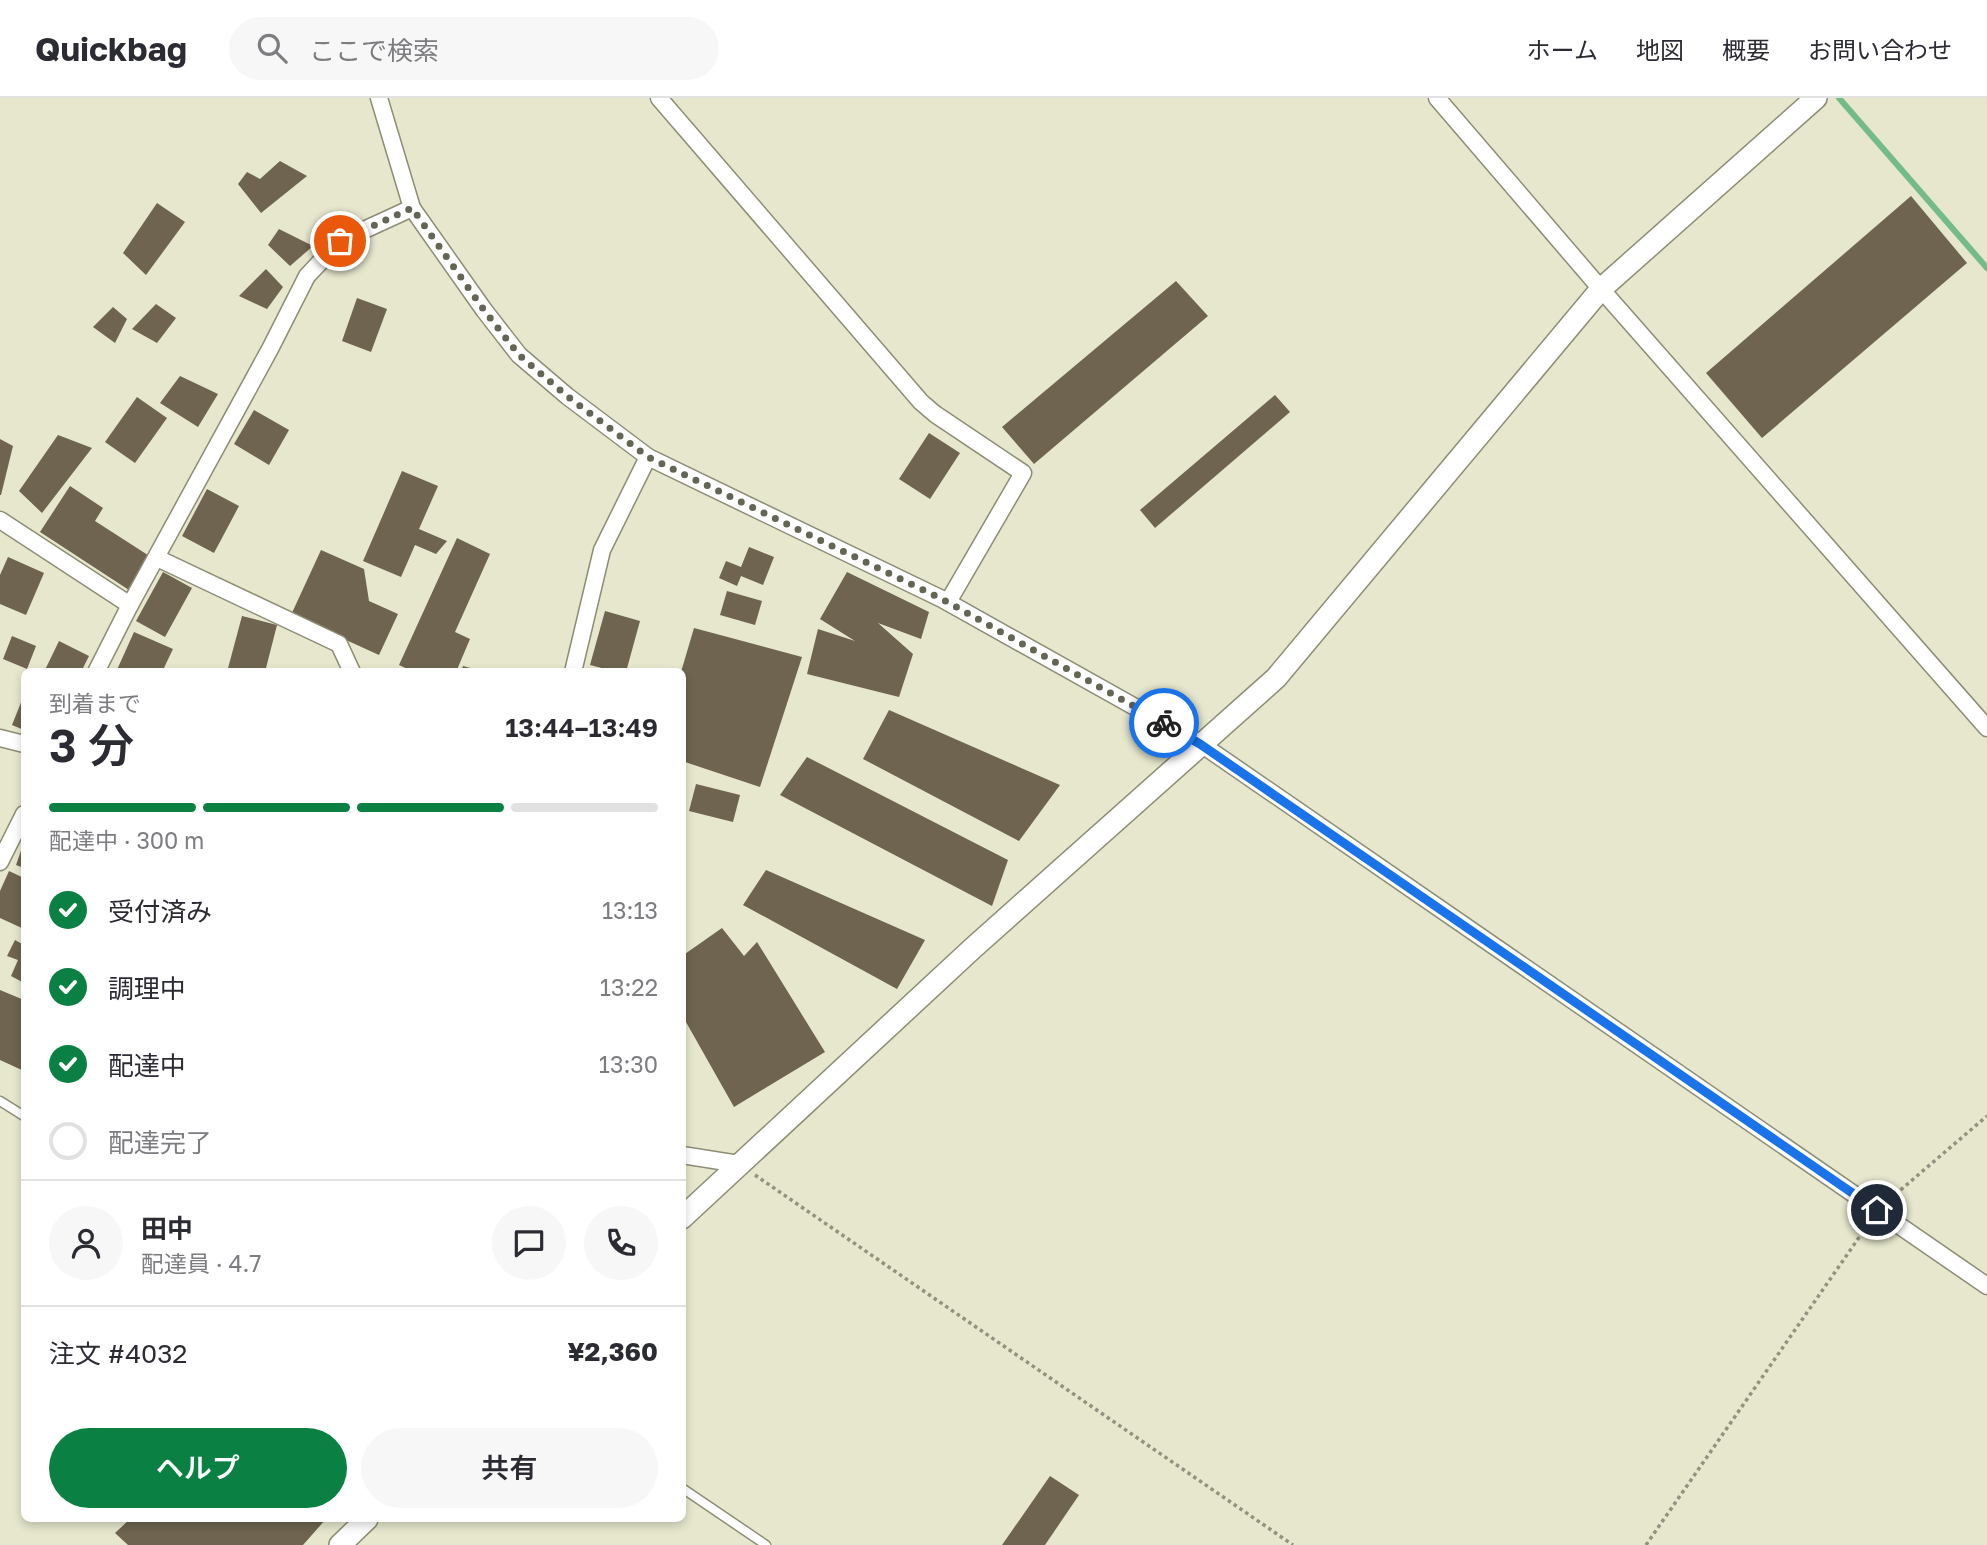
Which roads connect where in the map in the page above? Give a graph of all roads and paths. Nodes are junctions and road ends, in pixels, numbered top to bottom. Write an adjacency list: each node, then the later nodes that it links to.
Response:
1 (379, 98): 5 (street)
2 (659, 98): 10 (street)
3 (1437, 98): 6 (street)
4 (1816, 98): 6 (street)
5 (412, 208): 7 (street); 9 (street)
6 (1601, 289): 15 (street); 18 (street)
7 (648, 457): 10 (street); 14 (street)
8 (0, 520): 11 (street)
9 (157, 558): 11 (street); 13 (street)
10 (948, 602): 18 (street)
11 (130, 605): 12 (street)
12 (98, 668)
13 (350, 668)
14 (574, 668)
15 (1987, 728)
16 (0, 738): 17 (street)
17 (21, 743)
18 (1200, 744): 25 (street); 26 (street)
19 (21, 820): 20 (street)
20 (0, 862)
21 (0, 1101): 22 (lane)
22 (21, 1114)
23 (1987, 1116): 26 (path)
24 (686, 1156): 25 (street)
25 (739, 1164): 27 (street); 33 (path)
26 (1877, 1210): 28 (street); 34 (path)
27 (686, 1214)
28 (1987, 1286)
29 (686, 1491): 32 (lane)
30 (364, 1522): 31 (street)
31 (340, 1545)
32 (766, 1545)
33 (1293, 1545)
34 (1646, 1545)

